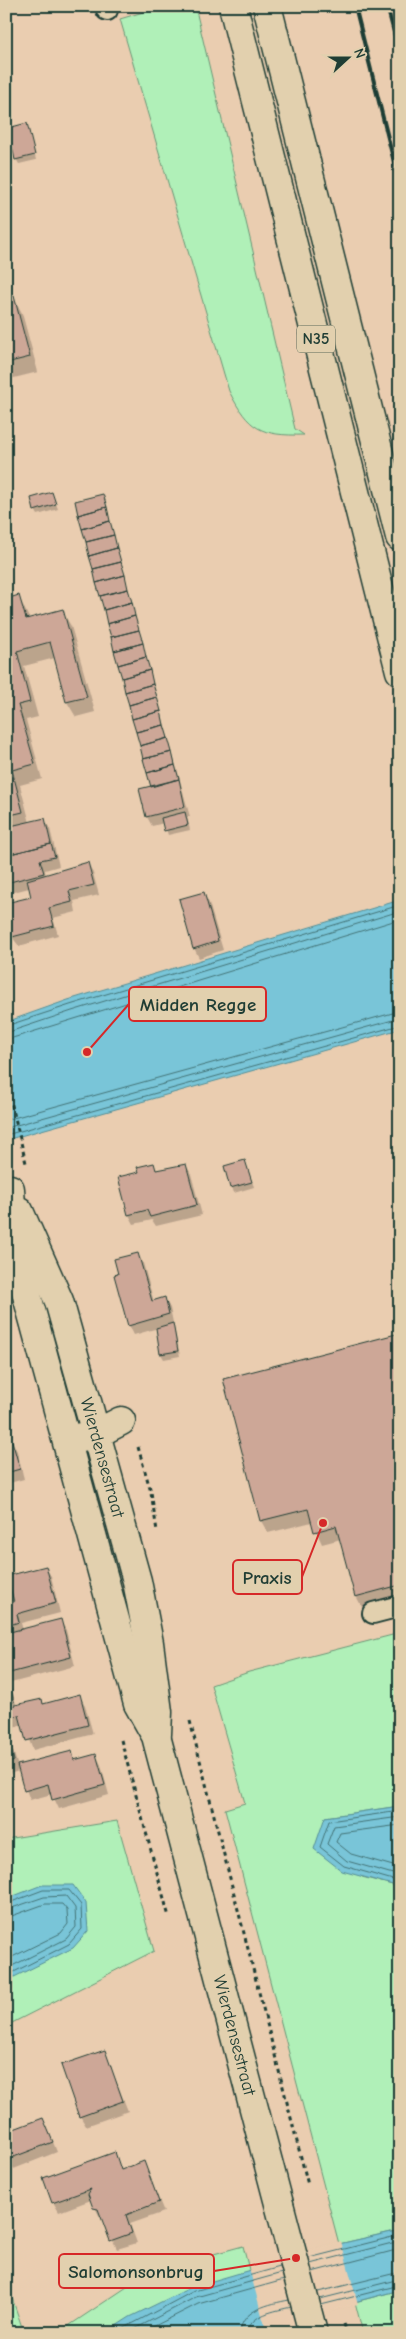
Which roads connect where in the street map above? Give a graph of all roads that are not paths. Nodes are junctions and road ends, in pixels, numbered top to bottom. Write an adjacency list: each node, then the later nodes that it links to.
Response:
1 (233, 6): 4 (street, N35)
2 (267, 6): 3 (street, N35)
3 (400, 537)
4 (400, 672)
5 (15, 1178): 7 (street, Wierdensestraat); 8 (street, Wierdensestraat)
6 (121, 1421): 7 (street)
7 (96, 1434): 8 (street); 11 (street, Wierdensestraat)
8 (67, 1440): 11 (street, Wierdensestraat)
9 (400, 1606): 10 (lane)
10 (373, 1613)
11 (156, 1736): 12 (street, Wierdensestraat)
12 (313, 2333)

